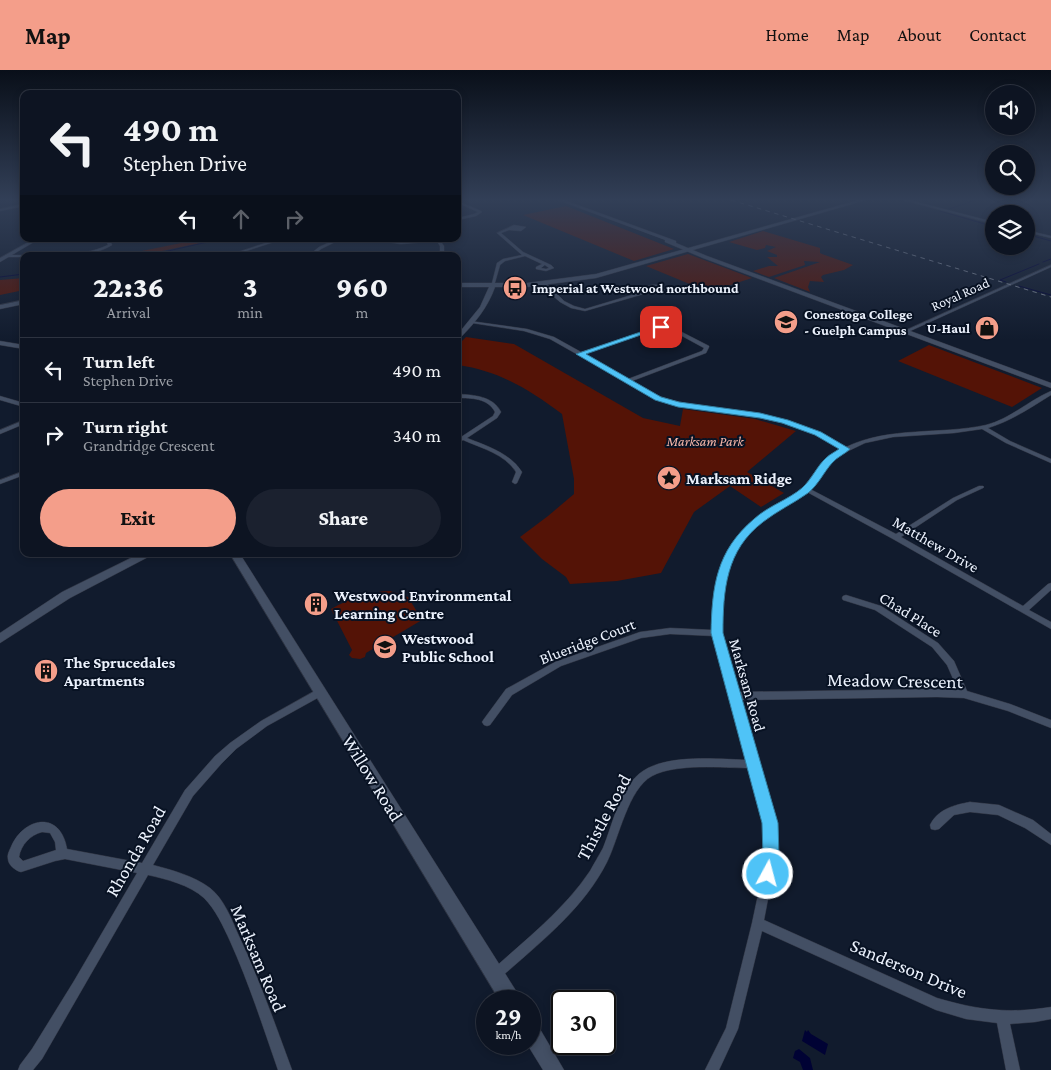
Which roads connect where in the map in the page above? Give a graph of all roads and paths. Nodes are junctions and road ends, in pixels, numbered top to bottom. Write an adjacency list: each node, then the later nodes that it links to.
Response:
1 (23, 247): 11 (street)
2 (107, 247): 8 (street)
3 (257, 247): 9 (street)
4 (515, 247): 10 (street)
5 (683, 247): 7 (main road)
6 (698, 247): 7 (street)
7 (690, 249): 16 (street); 23 (main road)
8 (82, 252)
9 (240, 252)
10 (525, 255): 14 (street); 18 (street)
11 (7, 256): 12 (street); 13 (street)
12 (20, 256)
13 (0, 260)
14 (544, 264)
15 (1051, 266): 23 (street, Royal Road)
16 (545, 284): 18 (street); 19 (street)
17 (461, 285): 18 (street)
18 (492, 286): 22 (street)
19 (647, 292)
20 (20, 303): 21 (street)
21 (0, 307)
22 (472, 322): 24 (street); 27 (street)
23 (906, 331): 29 (main road)
24 (461, 334)
25 (0, 343): 26 (street)
26 (20, 347)
27 (580, 354): 28 (street); 28 (street)
28 (627, 381): 39 (street)
29 (1051, 386)
30 (1051, 393): 35 (street, Marksam Road)
31 (461, 396): 37 (street)
32 (0, 398): 33 (street)
33 (20, 404)
34 (20, 424): 36 (street)
35 (982, 427): 39 (street, Marksam Road); 40 (street)
36 (0, 432)
37 (461, 439)
38 (461, 440): 43 (street)
39 (845, 449): 45 (street, Marksam Road)
40 (1051, 461)
41 (20, 474): 42 (street)
42 (0, 482)
43 (515, 482)
44 (981, 488): 46 (street)
45 (806, 489): 46 (street, Matthew Drive); 53 (street, Marksam Road)
46 (896, 537): 51 (street, Matthew Drive)
47 (141, 557): 54 (street)
48 (237, 557): 55 (main road, Willow Road)
49 (1051, 586): 51 (street)
50 (846, 598): 56 (street, Chad Place)
51 (1024, 610): 52 (street, Matthew Drive)
52 (1051, 626)
53 (717, 633): 57 (street, Marksam Road); 58 (street, Blueridge Court)
54 (0, 640)
55 (320, 692): 64 (street, Rhonda Road); 66 (main road, Willow Road)
56 (964, 694): 57 (street, Meadow Crescent); 59 (street, Meadow Crescent)
57 (734, 696): 60 (street, Marksam Road)
58 (487, 722)
59 (1051, 724)
60 (753, 764): 65 (street, Marksam Road); 66 (street, Thistle Road)
61 (935, 825): 62 (street)
62 (1051, 840)
63 (62, 853): 63 (street); 64 (street, Marksam Road)
64 (144, 869): 71 (street, Rhonda Road); 72 (street, Marksam Road)
65 (758, 923): 69 (street, Sanderson Drive); 74 (street, Marksam Road)
66 (495, 975): 67 (main road, Willow Road)
67 (504, 990)
68 (1051, 1013): 69 (street, Sanderson Drive)
69 (1003, 1019): 75 (street)
70 (541, 1049): 73 (main road)
71 (25, 1070)
72 (285, 1070)
73 (554, 1070)
74 (712, 1070)
75 (1013, 1070)

